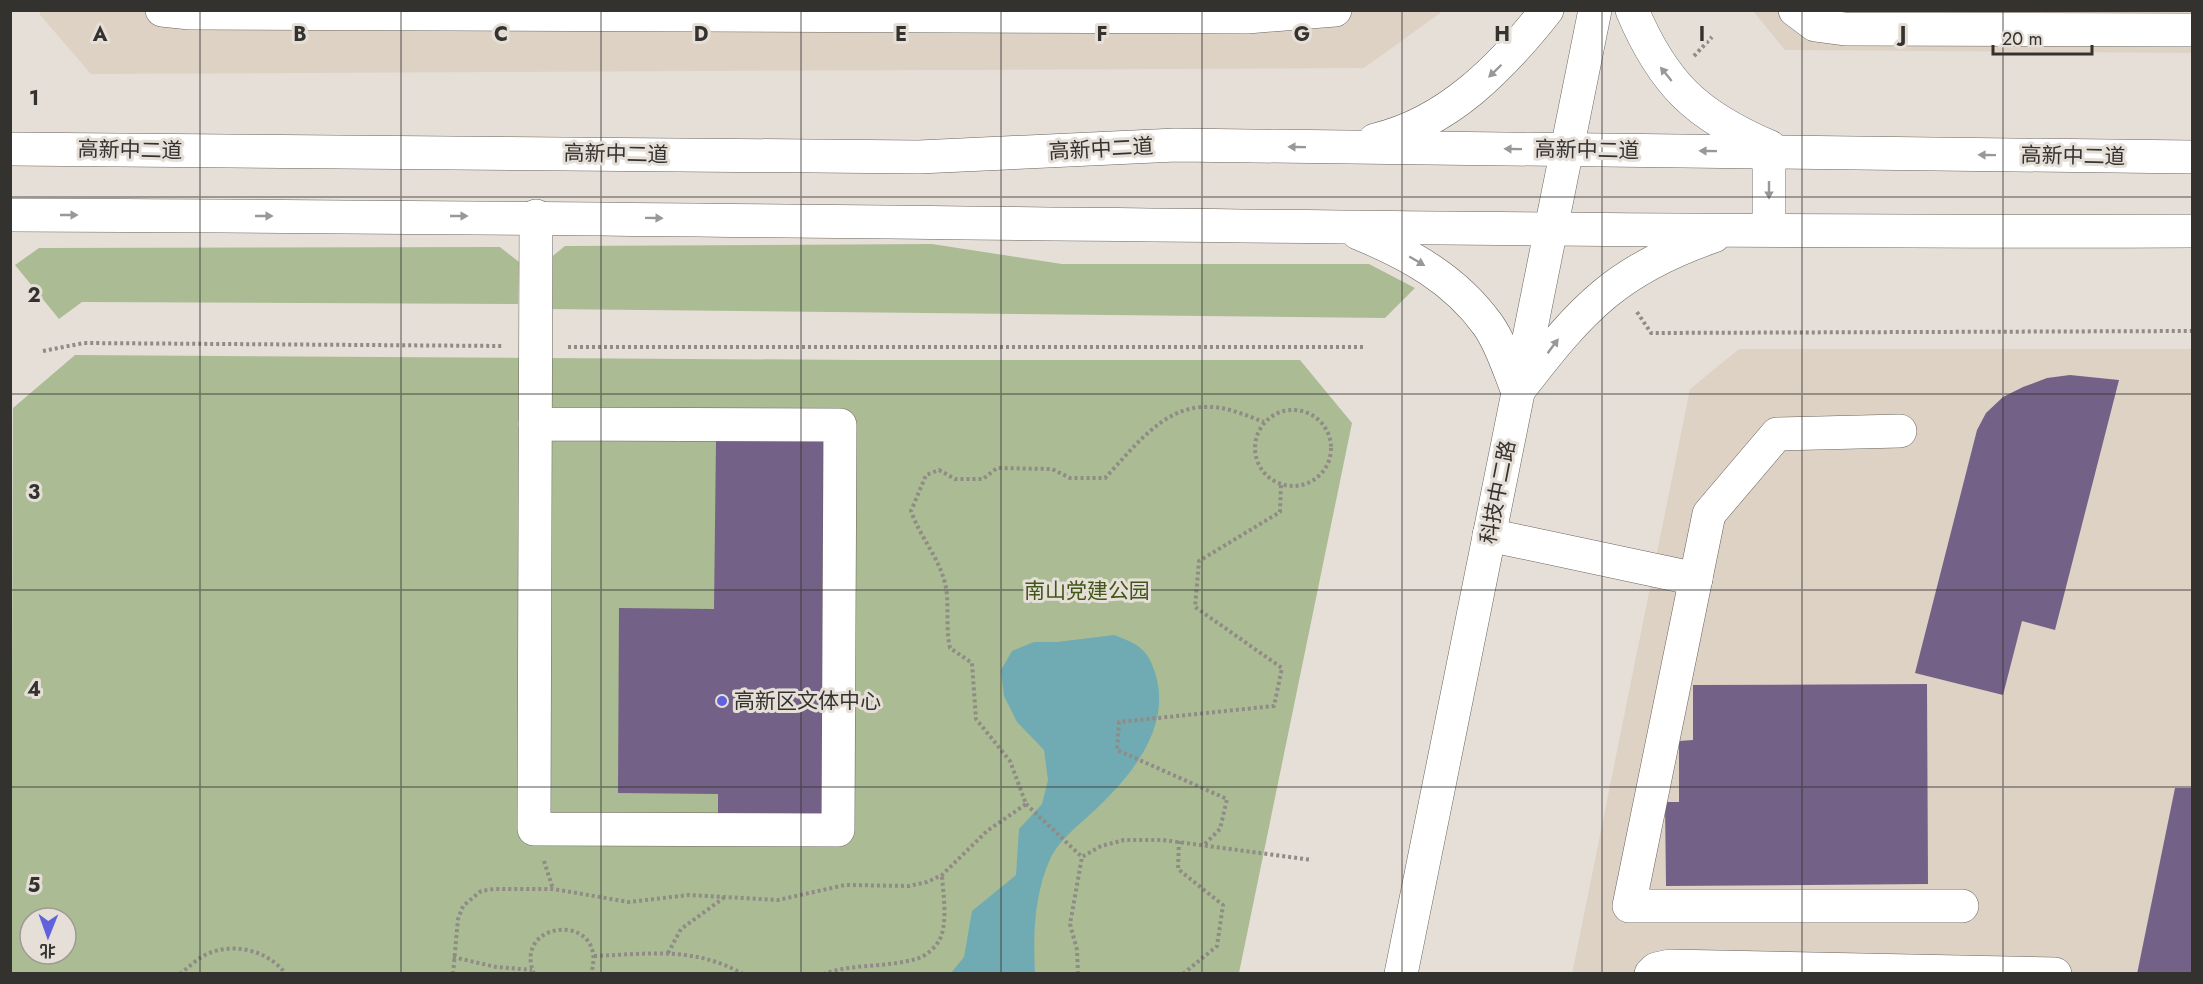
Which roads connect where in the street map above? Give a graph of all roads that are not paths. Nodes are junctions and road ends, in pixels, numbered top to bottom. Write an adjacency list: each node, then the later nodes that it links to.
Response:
1 (162, 10): 2 (main road)
2 (1335, 10)
3 (1547, 10): 8 (main road, one-way to 8)
4 (1594, 10): 10 (main road, 科技中二路)
5 (1632, 10): 11 (main road, one-way to 5)
6 (1795, 10): 7 (main road)
7 (2193, 30)
8 (1344, 147): 9 (main road, 高新中二道, one-way to 9); 10 (main road, 高新中二道, one-way to 8)
9 (10, 149)
10 (1567, 150): 11 (main road, 高新中二道, one-way to 10); 16 (main road, 科技中二路)
11 (1776, 152): 12 (main road, 高新中二道, one-way to 11); 18 (main road, one-way to 18)
12 (2193, 157)
13 (10, 215): 14 (main road, one-way to 14)
14 (536, 216): 15 (main road, one-way to 15); 21 (main road)
15 (1345, 228): 16 (main road); 20 (main road, one-way to 20)
16 (1550, 229): 17 (main road); 20 (main road, 科技中二路)
17 (1735, 229): 18 (main road); 20 (main road, one-way to 17)
18 (1769, 229): 19 (main road)
19 (2193, 231)
20 (1518, 392): 23 (main road, 科技中二路)
21 (536, 424): 21 (main road)
22 (1899, 430): 24 (main road)
23 (1489, 535): 24 (main road); 26 (main road, 科技中二路)
24 (1696, 579): 25 (main road)
25 (1962, 906)
26 (1401, 974)
27 (1651, 974): 28 (main road)
28 (2055, 974)

